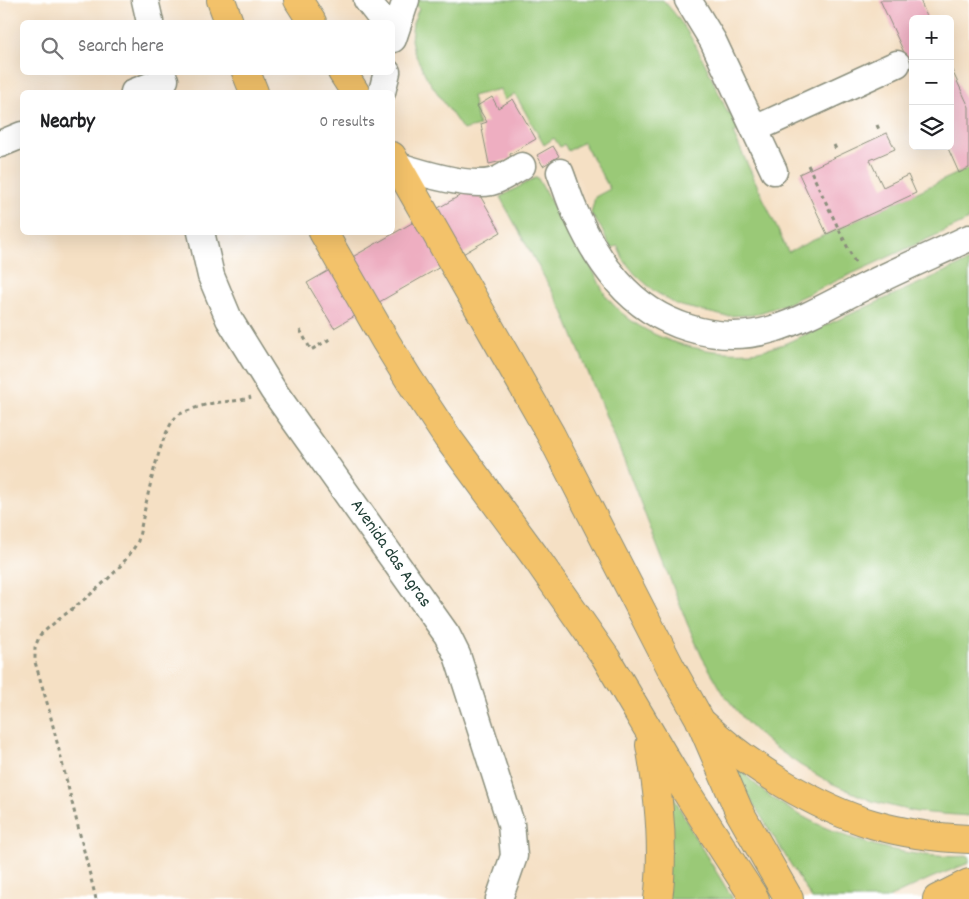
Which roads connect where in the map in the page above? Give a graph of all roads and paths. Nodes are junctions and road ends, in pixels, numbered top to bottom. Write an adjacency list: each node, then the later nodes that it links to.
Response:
1 (145, 0): 7 (street)
2 (221, 0): 8 (highway)
3 (298, 0): 9 (highway)
4 (366, 0): 10 (street)
5 (406, 0): 11 (street)
6 (691, 2): 22 (street)
7 (150, 20)
8 (228, 20)
9 (311, 20)
10 (382, 20)
11 (395, 32)
12 (897, 64): 22 (street)
13 (247, 75): 18 (highway)
14 (344, 75): 19 (highway)
15 (386, 75): 20 (street)
16 (165, 82): 17 (street)
17 (140, 90)
18 (253, 90)
19 (354, 90)
20 (382, 90)
21 (877, 125): 23 (path)
22 (755, 130): 31 (street)
23 (880, 132)
24 (20, 137): 25 (street)
25 (0, 144)
26 (834, 145): 27 (path)
27 (837, 151)
28 (396, 161): 30 (street); 40 (highway)
29 (808, 165): 36 (path)
30 (522, 166)
31 (774, 171)
32 (560, 172): 36 (street)
33 (202, 235): 39 (street, Avenida das Agras)
34 (325, 235): 41 (highway)
35 (969, 238): 36 (street)
36 (866, 286)
37 (300, 330): 38 (path)
38 (330, 339)
39 (272, 390): 44 (path); 45 (street, Avenida das Agras)
40 (699, 718): 42 (highway); 48 (highway)
41 (646, 726): 46 (highway); 47 (highway)
42 (969, 839)
43 (969, 883): 49 (highway)
44 (96, 899)
45 (499, 899)
46 (658, 899)
47 (755, 899)
48 (789, 899)
49 (937, 899)

